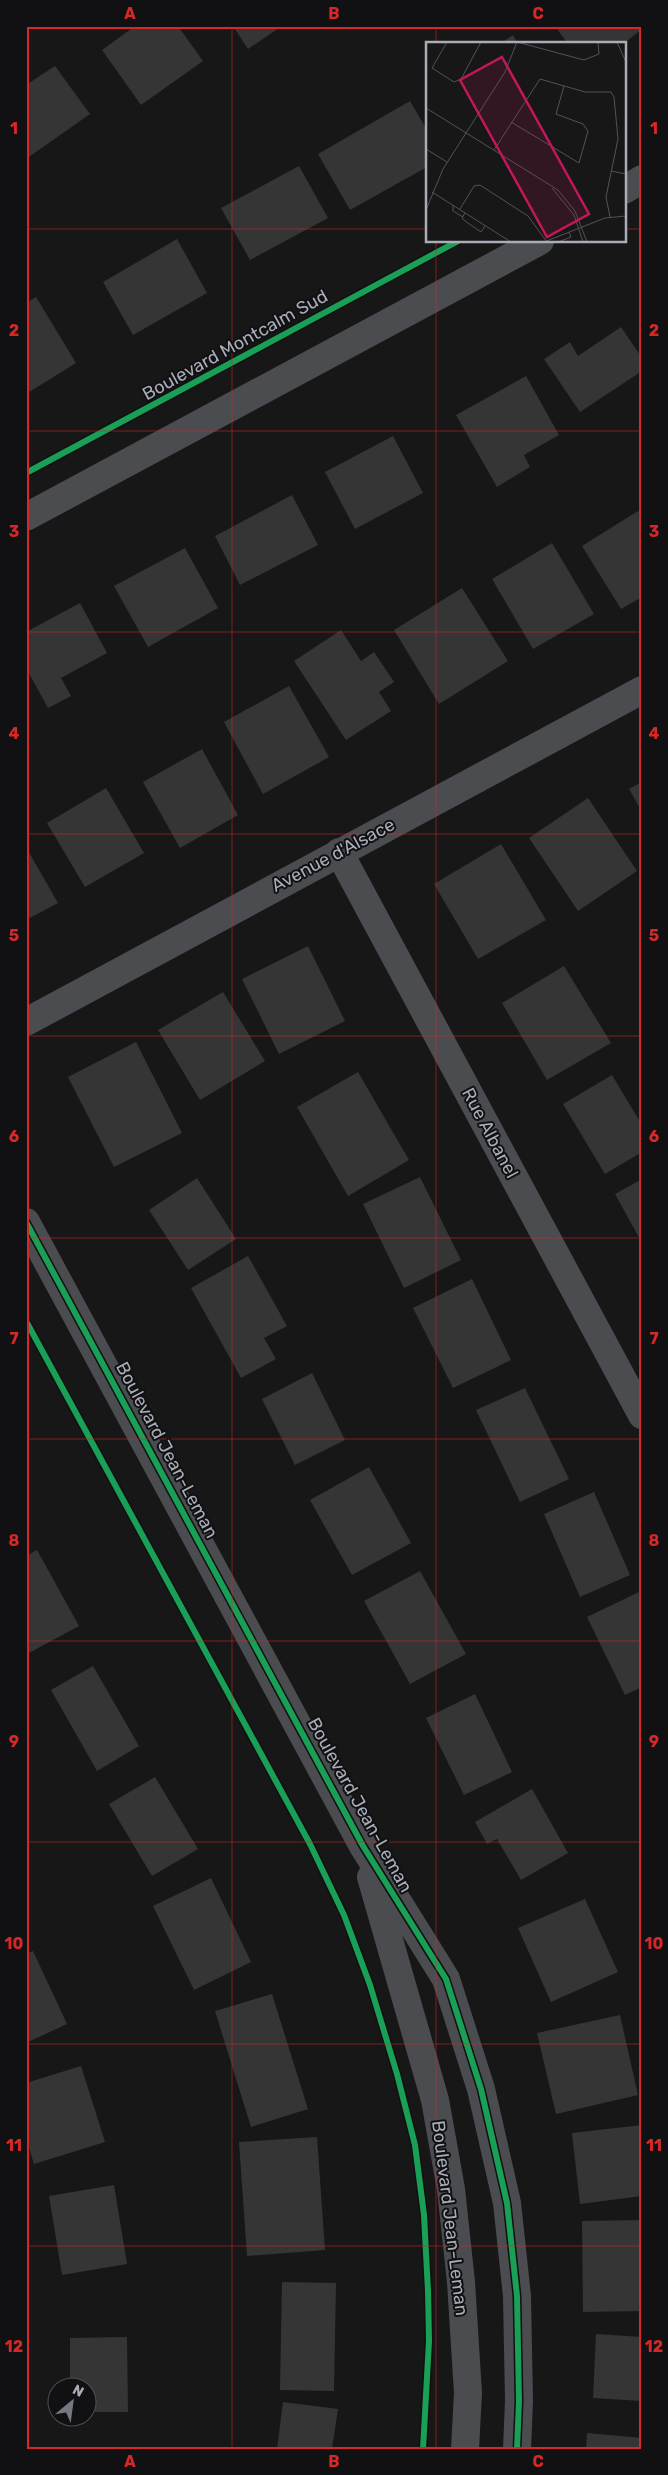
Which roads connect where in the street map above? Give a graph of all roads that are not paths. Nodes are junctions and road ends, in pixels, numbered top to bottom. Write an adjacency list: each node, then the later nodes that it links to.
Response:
1 (642, 179): 2 (street)
2 (626, 189)
3 (538, 242): 4 (street)
4 (26, 517)
5 (642, 690): 6 (street, Avenue d'Alsace)
6 (339, 852): 7 (street, Avenue d'Alsace); 9 (street, Rue Albanel)
7 (26, 1022)
8 (26, 1222): 10 (street, Boulevard Jean-Leman)
9 (642, 1415)
10 (363, 1846): 11 (street, Boulevard Jean-Leman); 12 (street, Boulevard Jean-Leman)
11 (465, 2449)
12 (517, 2449)

